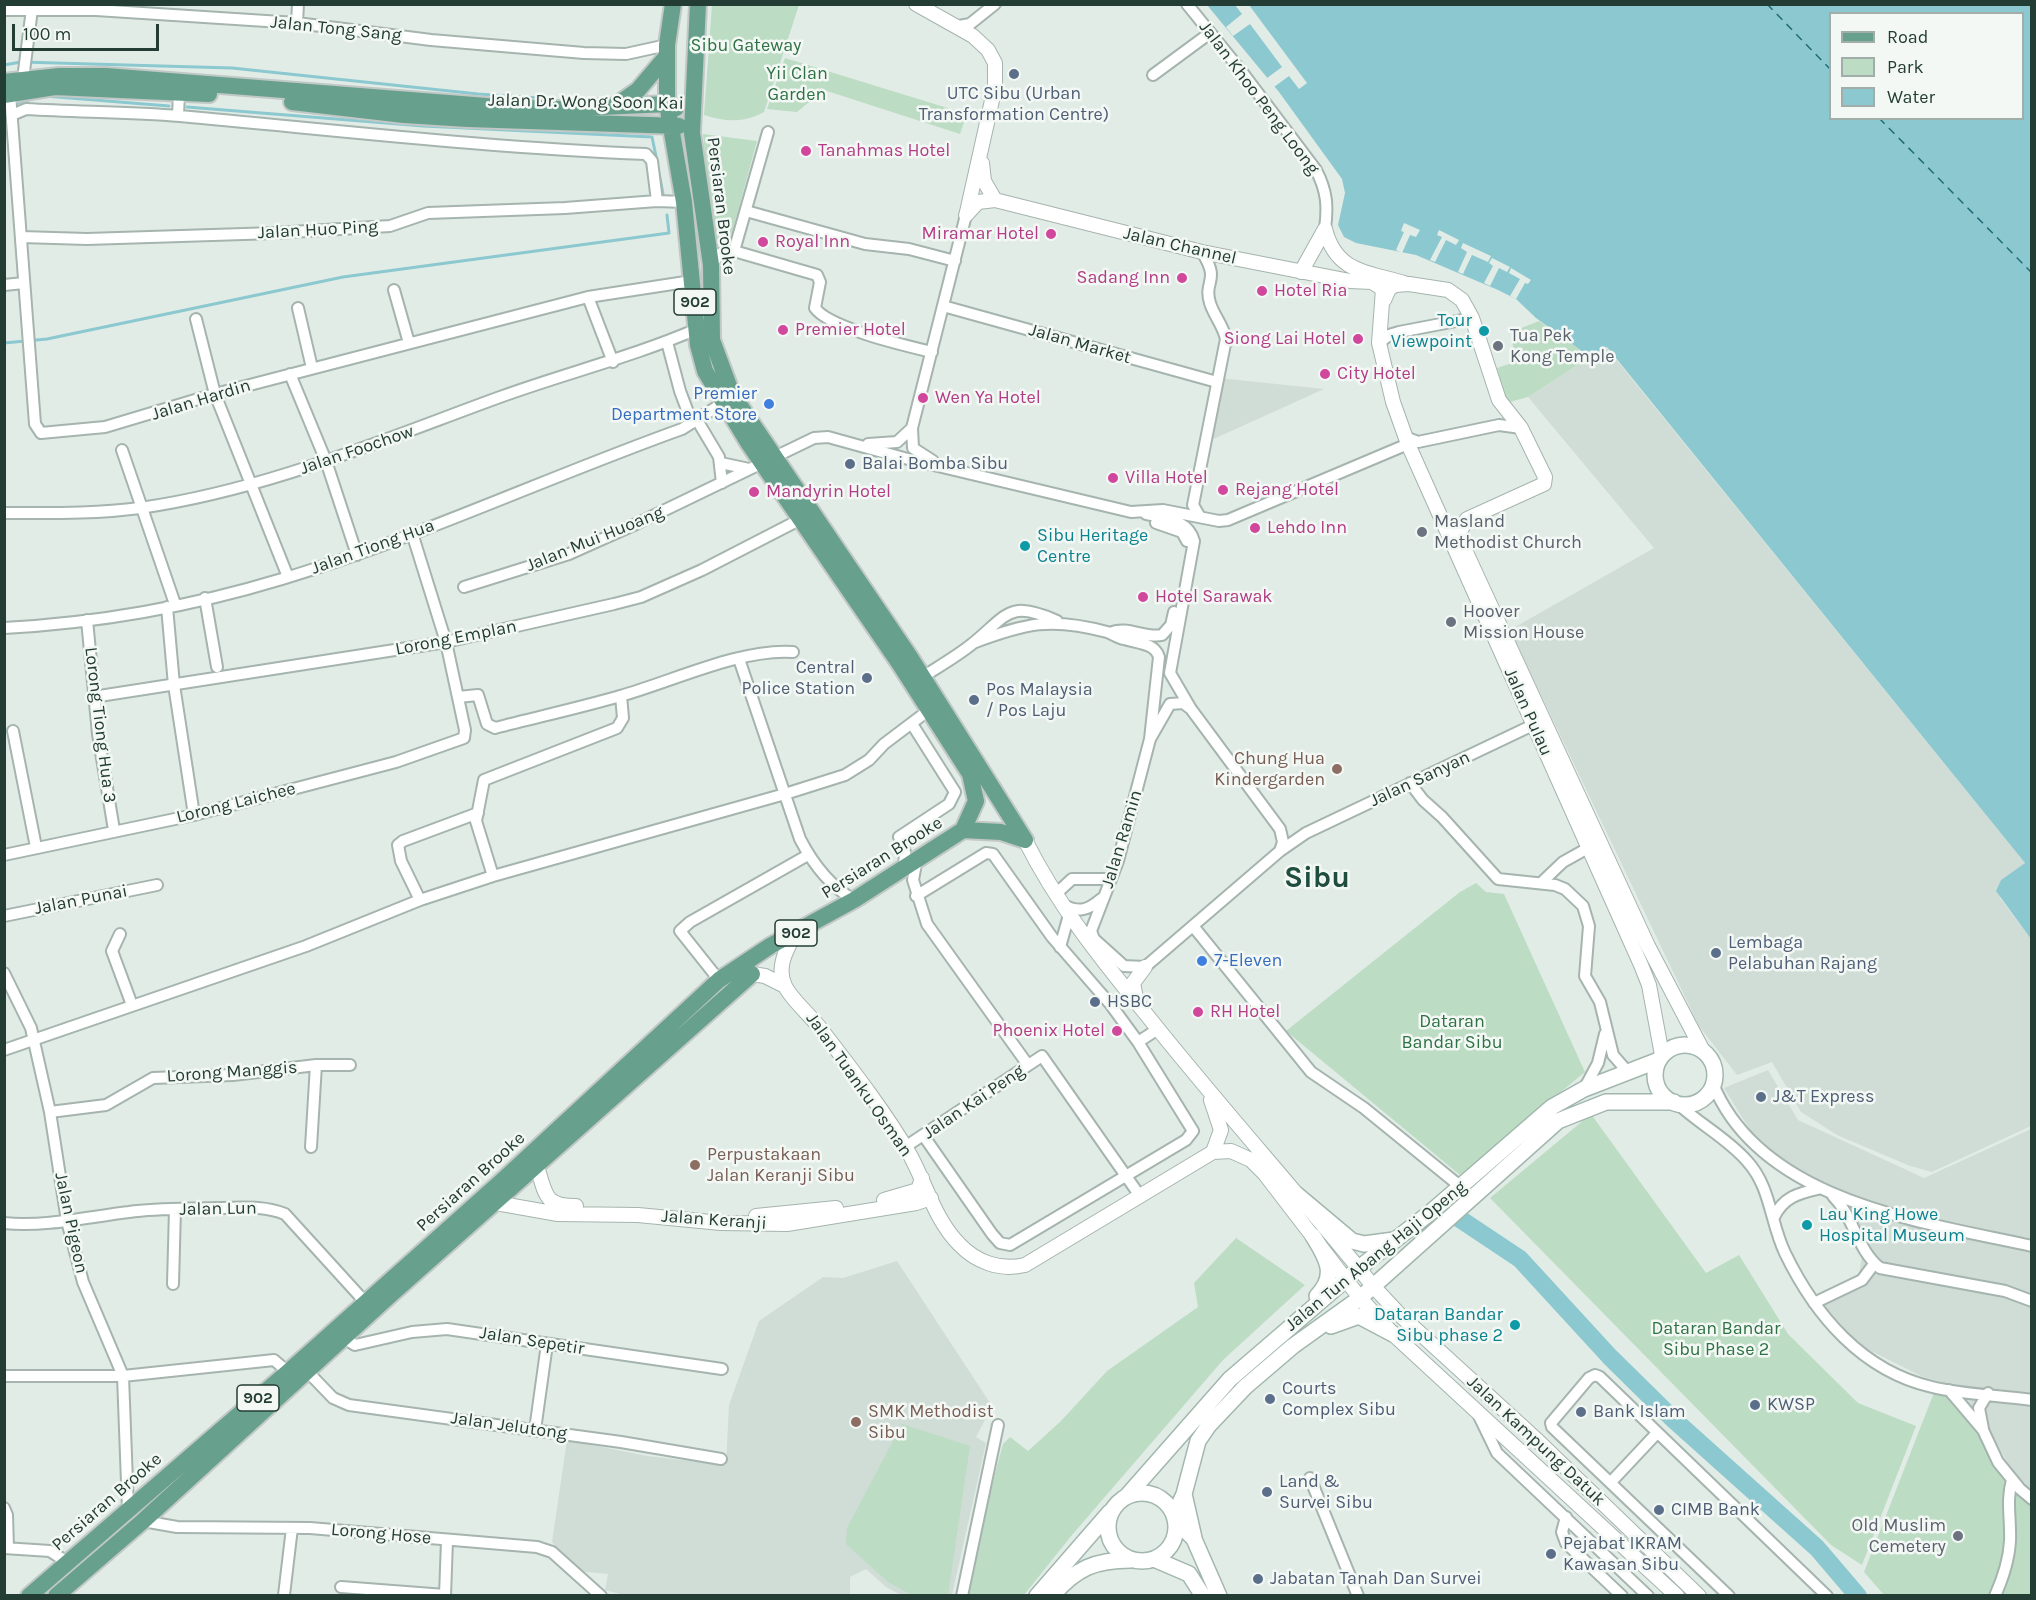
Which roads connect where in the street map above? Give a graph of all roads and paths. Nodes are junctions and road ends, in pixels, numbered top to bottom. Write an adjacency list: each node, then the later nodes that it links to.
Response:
1 (298, 4): 12 (street)
2 (673, 4): 15 (main road, Persiaran Brooke)
3 (698, 4): 16 (main road, Persiaran Brooke)
4 (916, 4): 11 (street)
5 (938, 4): 11 (street)
6 (995, 4): 13 (street)
7 (1187, 4): 14 (street, Jalan Khoo Peng Loong)
8 (32, 9): 9 (street, Jalan Tong Sang); 10 (street, Jalan Tong Sang); 18 (street)
9 (4, 10)
10 (147, 10): 12 (street, Jalan Tong Sang)
11 (945, 20): 13 (street)
12 (297, 23): 15 (street, Jalan Tong Sang)
13 (959, 26): 28 (street)
14 (1210, 33): 17 (street); 34 (street, Jalan Khoo Peng Loong)
15 (666, 51): 21 (main road); 22 (main road, Persiaran Brooke)
16 (693, 71): 22 (main road); 26 (main road, Persiaran Brooke / 902)
17 (1153, 75)
18 (23, 77): 19 (main road, Jalan Dr. Wong Soon Kai); 21 (main road, Jalan Dr. Wong Soon Kai)
19 (6, 90): 20 (main road, Jalan Dr. Wong Soon Kai); 23 (street, Jalan Hardin)
20 (179, 92): 24 (street); 25 (main road, Jalan Dr. Wong Soon Kai)
21 (615, 106): 22 (main road, Jalan Dr. Wong Soon Kai)
22 (671, 106): 25 (main road, Persiaran Brooke / 902); 26 (main road, Jalan Dr. Wong Soon Kai)
23 (12, 115): 24 (street); 35 (street, Jalan Hardin)
24 (178, 116): 30 (street)
25 (669, 125): 26 (main road, Jalan Dr. Wong Soon Kai); 31 (main road, Persiaran Brooke / 902)
26 (692, 126): 39 (main road, Persiaran Brooke / 902)
27 (768, 132): 32 (street)
28 (981, 152): 29 (street); 33 (street)
29 (995, 200): 33 (street); 37 (street, Jalan Channel)
30 (657, 201): 31 (street, Jalan Huo Ping); 35 (street, Jalan Huo Ping)
31 (684, 202): 41 (main road, Persiaran Brooke / 902)
32 (746, 211): 36 (street); 38 (street)
33 (966, 215): 38 (street)
34 (1325, 229): 40 (street); 43 (street)
35 (21, 237): 42 (street, Jalan Hardin)
36 (734, 251): 39 (street); 56 (street)
37 (1202, 252): 40 (street, Jalan Channel); 60 (street)
38 (955, 261): 48 (street)
39 (711, 265): 75 (main road, Persiaran Brooke / 902)
40 (1300, 273): 47 (street, Jalan Channel)
41 (692, 281): 46 (street, Jalan Hardin); 52 (main road, Persiaran Brooke / 902)
42 (24, 283): 44 (street); 61 (street, Jalan Hardin)
43 (1409, 284): 47 (street); 50 (street)
44 (4, 285)
45 (394, 290): 54 (street)
46 (588, 297): 54 (street, Jalan Hardin); 57 (street)
47 (1384, 300): 55 (street, Jalan Pulau)
48 (943, 306): 56 (street); 60 (street, Jalan Market)
49 (298, 308): 58 (street)
50 (1473, 318): 55 (street); 63 (street)
51 (196, 320): 61 (street)
52 (697, 329): 53 (street, Jalan Foochow); 62 (main road, Persiaran Brooke / 902)
53 (667, 342): 57 (street, Jalan Foochow); 64 (street)
54 (409, 343): 58 (street, Jalan Hardin)
55 (1379, 343): 68 (street, Jalan Pulau)
56 (932, 352): 66 (street)
57 (613, 362): 72 (street, Jalan Foochow)
58 (312, 368): 59 (street, Jalan Hardin)
59 (290, 374): 61 (street, Jalan Hardin); 72 (street)
60 (1217, 382): 79 (street)
61 (214, 394): 77 (street)
62 (723, 403): 64 (street, Jalan Tiong Hua); 75 (main road, Persiaran Brooke / 902)
63 (1507, 412): 65 (street); 67 (street)
64 (694, 421): 73 (street); 88 (street, Jalan Tiong Hua)
65 (1499, 425): 67 (street); 69 (street)
66 (912, 428): 70 (street); 76 (street)
67 (1521, 428): 87 (street)
68 (1407, 441): 69 (street); 74 (street, Jalan Pulau); 85 (street)
69 (1424, 441): 74 (street)
70 (860, 445): 75 (street, Jalan Mui Huoang); 76 (street, Jalan Mui Huoang)
71 (123, 450): 80 (street)
72 (327, 460): 77 (street, Jalan Foochow); 89 (street)
73 (722, 463): 75 (street); 78 (street)
74 (1416, 463): 81 (street, Jalan Pulau)
75 (760, 464): 78 (street, Jalan Mui Huoang); 86 (main road, Persiaran Brooke / 902); 103 (main road, Persiaran Brooke / 902)
76 (944, 466): 82 (street)
77 (250, 483): 80 (street, Jalan Foochow); 90 (street)
78 (722, 483): 91 (street, Jalan Mui Huoang)
79 (1193, 505): 84 (street); 85 (street)
80 (142, 508): 83 (street, Jalan Foochow); 93 (street)
81 (1436, 508): 87 (street); 111 (street, Jalan Pulau)
82 (1136, 512): 84 (street); 97 (street); 108 (street)
83 (4, 513)
84 (1185, 514): 85 (street)
85 (1200, 517)
86 (801, 519): 98 (street, Lorong Emplan); 103 (main road, Persiaran Brooke / 902)
87 (1467, 519): 155 (street, Jalan Pulau)
88 (412, 533): 89 (street, Jalan Tiong Hua); 98 (street)
89 (357, 555): 90 (street, Jalan Tiong Hua)
90 (288, 577): 92 (street, Jalan Tiong Hua)
91 (464, 587)
92 (205, 598): 93 (street, Jalan Tiong Hua); 102 (street)
93 (171, 605): 94 (street, Jalan Tiong Hua); 104 (street)
94 (87, 620): 96 (street, Jalan Tiong Hua); 106 (street, Lorong Tiong Hua 3)
95 (1060, 622): 97 (street); 99 (street); 99 (street)
96 (4, 628)
97 (1110, 633): 113 (street)
98 (446, 642): 104 (street, Lorong Emplan); 107 (street)
99 (973, 644): 103 (street)
100 (793, 652): 101 (street)
101 (739, 659): 105 (street); 115 (street)
102 (217, 667)
103 (918, 680): 109 (main road, Persiaran Brooke / 902); 122 (main road, Persiaran Brooke / 902)
104 (174, 684): 106 (street, Lorong Emplan); 117 (street)
105 (621, 696): 107 (street); 116 (street)
106 (93, 697): 119 (street, Lorong Tiong Hua 3)
107 (458, 697): 117 (street, Lorong Laichee)
108 (1191, 709): 113 (street, Jalan Ramin); 118 (street)
109 (929, 710): 110 (street); 120 (main road, Persiaran Brooke / 902)
110 (912, 724): 115 (street); 128 (street)
111 (1533, 725): 114 (street, Jalan Sanyan); 124 (street, Jalan Pulau)
112 (12, 731): 123 (street)
113 (1150, 739): 130 (street, Jalan Ramin)
114 (1410, 783): 121 (street, Jalan Sanyan); 131 (street)
115 (785, 794): 127 (street); 129 (street)
116 (478, 813): 129 (street); 135 (street)
117 (194, 815): 119 (street, Lorong Laichee)
118 (1280, 828): 121 (street); 125 (street)
119 (114, 830): 123 (street, Lorong Laichee)
120 (963, 830): 122 (main road, Persiaran Brooke); 128 (main road, Persiaran Brooke / 902)
121 (1306, 833): 125 (street, Jalan Sanyan)
122 (1025, 840): 137 (street, Jalan Kampung Datuk)
123 (36, 847): 126 (street, Lorong Laichee)
124 (1588, 848): 131 (street); 156 (street, Jalan Pulau)
125 (1280, 851): 139 (street, Jalan Sanyan)
126 (4, 855)
127 (808, 855): 136 (street); 146 (street)
128 (911, 862): 133 (street); 136 (main road, Persiaran Brooke / 902)
129 (493, 876): 135 (street)
130 (1111, 879): 134 (street, Jalan Ramin); 137 (street)
131 (1542, 882): 151 (street)
132 (157, 885): 138 (street, Jalan Punai)
133 (916, 896): 142 (street); 159 (street)
134 (1104, 897): 137 (street); 143 (street, Jalan Ramin)
135 (420, 900): 148 (street)
136 (854, 900): 141 (main road, Persiaran Brooke / 902)
137 (1063, 906): 142 (street); 149 (street, Jalan Kampung Datuk)
138 (4, 916)
139 (1193, 926): 143 (street, Jalan Sanyan); 174 (street)
140 (120, 934): 148 (street)
141 (795, 934): 146 (main road, Persiaran Brooke / 902); 147 (street)
142 (1060, 947): 153 (street)
143 (1145, 967): 149 (street)
144 (4, 973): 152 (street, Jalan Pigeon)
145 (752, 974): 147 (street); 171 (main road, Persiaran Brooke / 902)
146 (719, 980): 171 (main road, Persiaran Brooke / 902)
147 (785, 986): 169 (street, Jalan Tuanku Osman)
148 (132, 1005): 152 (street)
149 (1141, 1008): 150 (street, Jalan Kampung Datuk)
150 (1158, 1029): 153 (street); 163 (street, Jalan Kampung Datuk)
151 (1606, 1029): 160 (street); 162 (street)
152 (34, 1039): 154 (street); 165 (street, Jalan Pigeon)
153 (1138, 1042): 172 (street)
154 (4, 1050)
155 (1703, 1051): 156 (main road); 161 (main road)
156 (1660, 1058): 160 (main road, Jalan Tun Abang Haji Openg); 164 (main road)
157 (316, 1065): 158 (street, Lorong Manggis); 165 (street, Lorong Manggis); 168 (street)
158 (350, 1065)
159 (1028, 1065): 167 (street, Jalan Kai Peng); 172 (street, Jalan Kai Peng)
160 (1627, 1071): 162 (main road, Jalan Tun Abang Haji Openg)
161 (1713, 1084): 164 (main road); 175 (street)
162 (1584, 1089): 166 (main road, Jalan Tun Abang Haji Openg)
163 (1207, 1090): 170 (street); 176 (street, Jalan Kampung Datuk)
164 (1675, 1103): 166 (main road, Jalan Tun Abang Haji Openg); 184 (street)
165 (50, 1112): 186 (street, Jalan Pigeon)
166 (1534, 1132): 174 (main road, Jalan Tun Abang Haji Openg); 195 (main road, Jalan Tun Abang Haji Openg)
167 (924, 1135): 169 (street, Jalan Kai Peng); 172 (street)
168 (311, 1147)
169 (905, 1147): 173 (street, Jalan Tuanku Osman)
170 (1213, 1152): 178 (street, Jalan Tuanku Osman); 188 (street, Jalan Kampung Datuk)
171 (526, 1167): 177 (street); 180 (main road, Persiaran Brooke / 902); 198 (main road, Persiaran Brooke / 902)
172 (1125, 1177): 178 (street)
173 (922, 1179): 179 (street, Jalan Tuanku Osman); 183 (street, Jalan Keranji)
174 (1461, 1187): 189 (main road, Jalan Tun Abang Haji Openg)
175 (1825, 1190): 184 (street); 190 (street); 191 (street)
176 (1296, 1194): 189 (main road); 192 (street, Jalan Kampung Datuk)
177 (546, 1196): 182 (street); 183 (street, Jalan Keranji)
178 (1140, 1196): 179 (street, Jalan Tuanku Osman)
179 (931, 1198): 185 (street, Jalan Keranji)
180 (496, 1203): 182 (street, Jalan Keranji); 201 (main road, Persiaran Brooke / 902)
181 (175, 1209): 186 (street, Jalan Lun); 194 (street); 198 (street, Jalan Lun)
182 (537, 1211): 185 (street, Jalan Keranji)
183 (789, 1213): 185 (street)
184 (1774, 1217): 199 (street)
185 (820, 1219)
186 (67, 1221): 187 (street, Jalan Lun); 209 (street, Jalan Pigeon)
187 (4, 1223)
188 (1313, 1236): 193 (street, Jalan Kampung Datuk); 204 (main road)
189 (1394, 1240): 192 (main road, Jalan Tun Abang Haji Openg)
190 (2031, 1246)
191 (1875, 1264): 197 (street); 199 (street)
192 (1359, 1268): 193 (main road, Jalan Tun Abang Haji Openg); 195 (street, Jalan Kampung Datuk)
193 (1346, 1278): 196 (street, Jalan Kampung Datuk); 204 (main road, Jalan Tun Abang Haji Openg)
194 (173, 1284)
195 (1373, 1286): 196 (main road, Jalan Tun Abang Haji Openg); 219 (street, Jalan Kampung Datuk)
196 (1360, 1298): 200 (street, Jalan Kampung Datuk); 203 (main road, Jalan Tun Abang Haji Openg)
197 (2031, 1300)
198 (366, 1303): 206 (main road, Persiaran Brooke / 902)
199 (1814, 1303): 210 (street)
200 (1393, 1334): 203 (main road); 213 (street, Jalan Kampung Datuk)
201 (344, 1338): 202 (street, Jalan Sepetir); 207 (main road, Persiaran Brooke / 902)
202 (547, 1344): 205 (street, Jalan Sepetir); 216 (street)
203 (1293, 1346): 226 (main road, Jalan Tun Abang Haji Openg)
204 (1258, 1354): 228 (main road, Jalan Tun Abang Haji Openg)
205 (722, 1369)
206 (288, 1372): 209 (street); 230 (main road, Persiaran Brooke / 902)
207 (308, 1372): 216 (street, Jalan Jelutong); 234 (main road, Persiaran Brooke / 902)
208 (4, 1376): 209 (street)
209 (123, 1376): 230 (street, Jalan Pigeon)
210 (1948, 1390): 211 (street); 217 (street)
211 (1988, 1393): 212 (street); 217 (street)
212 (2031, 1400)
213 (1475, 1408): 220 (street, Jalan Kampung Datuk); 221 (street)
214 (998, 1425): 250 (street)
215 (1552, 1427): 218 (street); 219 (street); 225 (street)
216 (535, 1430): 222 (street, Jalan Jelutong)
217 (1983, 1430): 224 (street)
218 (1657, 1433): 225 (street); 260 (street)
219 (1538, 1441): 235 (street, Jalan Kampung Datuk)
220 (1512, 1443): 221 (street); 258 (street, Jalan Kampung Datuk)
221 (1497, 1453): 232 (street)
222 (721, 1459)
223 (1310, 1478): 255 (street)
224 (2012, 1480): 227 (street); 261 (street)
225 (1611, 1482): 231 (street)
226 (1185, 1494): 233 (main road, Jalan Tun Abang Haji Openg); 237 (main road)
227 (2031, 1499)
228 (1121, 1500): 233 (main road); 241 (main road); 251 (main road, Jalan Tun Abang Haji Openg)
229 (4, 1508): 239 (street)
230 (128, 1509): 242 (main road, Persiaran Brooke / 902)
231 (1641, 1511): 235 (street); 259 (street)
232 (1566, 1516): 256 (street); 257 (street)
233 (1175, 1518): 237 (main road); 240 (main road)
234 (143, 1521): 236 (street, Lorong Hose); 248 (main road, Persiaran Brooke / 902)
235 (1628, 1527): 245 (street, Jalan Kampung Datuk)
236 (292, 1528): 238 (street, Lorong Hose); 244 (street)
237 (1194, 1539): 254 (main road)
238 (447, 1540): 246 (street); 249 (street, Lorong Hose)
239 (6, 1548): 242 (street)
240 (1154, 1559): 241 (main road); 253 (main road)
241 (1131, 1560): 252 (main road)
242 (67, 1562): 247 (main road, Persiaran Brooke / 902)
243 (341, 1587): 246 (street)
244 (284, 1594)
245 (1695, 1594)
246 (445, 1595)
247 (29, 1596)
248 (56, 1596)
249 (601, 1596)
250 (962, 1596)
251 (1037, 1596)
252 (1052, 1596)
253 (1203, 1596)
254 (1219, 1596)
255 (1358, 1596)
256 (1622, 1596)
257 (1648, 1596)
258 (1677, 1596)
259 (1730, 1596)
260 (1827, 1596)
261 (1995, 1596)

